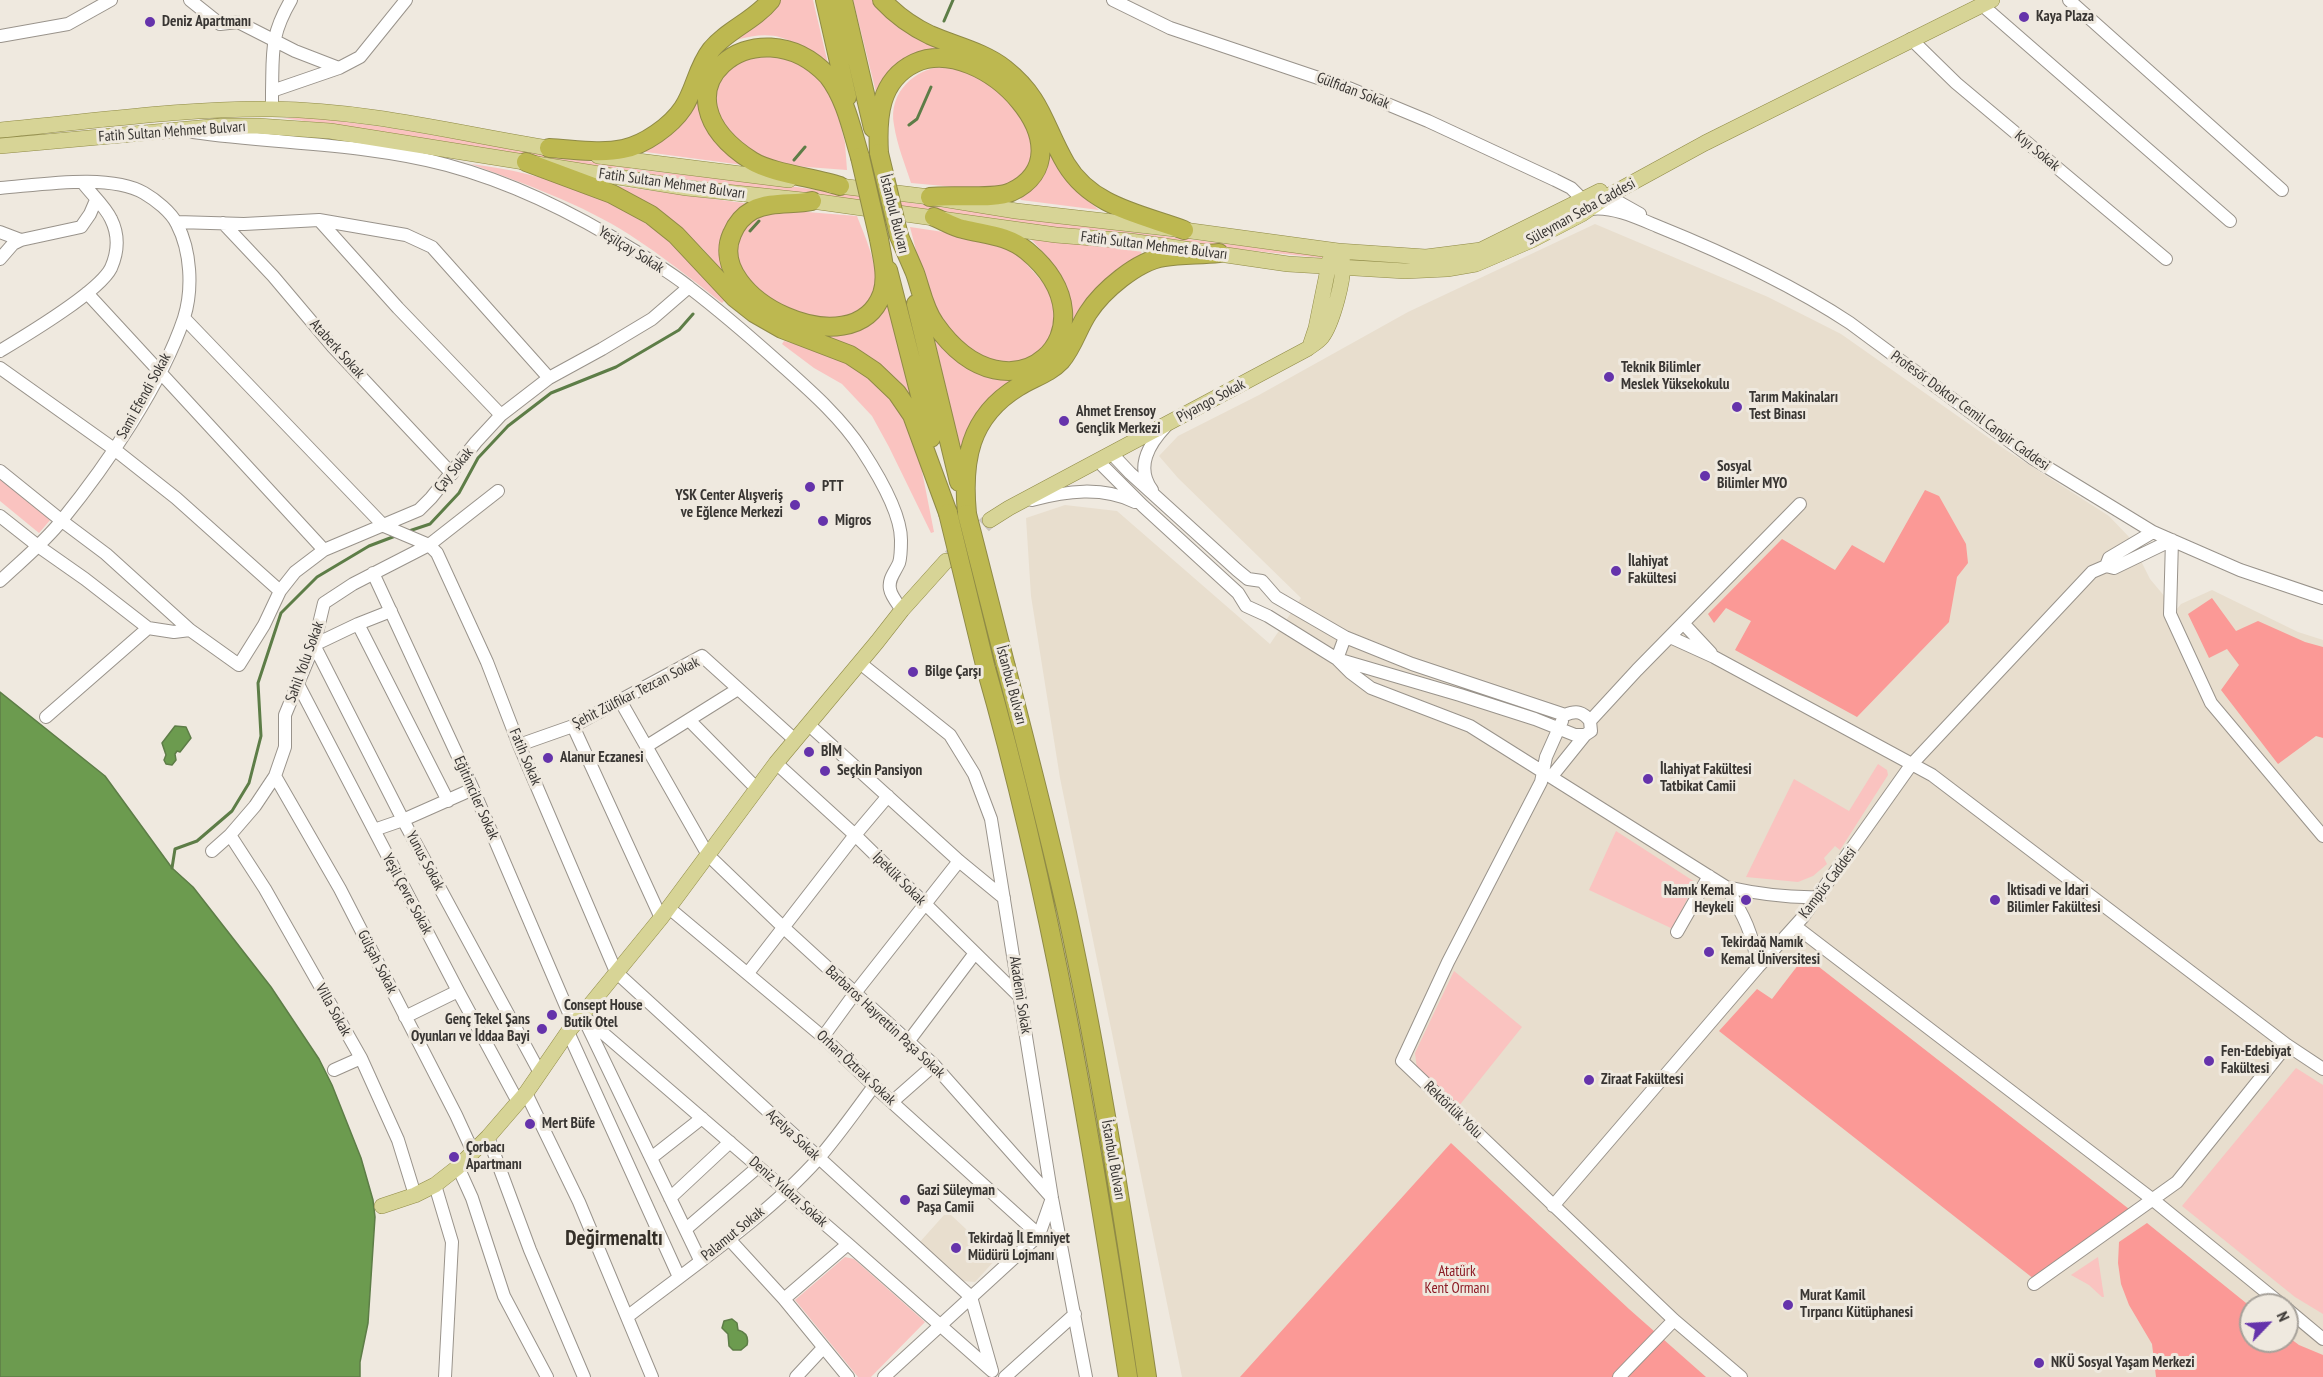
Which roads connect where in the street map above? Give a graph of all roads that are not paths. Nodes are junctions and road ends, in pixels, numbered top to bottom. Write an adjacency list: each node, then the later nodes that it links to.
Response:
1 (111, 0): 12 (street)
2 (190, 0): 14 (street)
3 (291, 0): 14 (street)
4 (406, 0): 15 (street)
5 (771, 0): 21 (highway)
6 (825, 0): 23 (highway, İstanbul Bulvarı)
7 (843, 0): 22 (highway, İstanbul Bulvarı)
8 (882, 0): 40 (highway)
9 (1113, 0): 33 (street, Gülfidan Sokak)
10 (2069, 0): 28 (street)
11 (1987, 2): 13 (main road, Süleyman Seba Caddesi); 36 (street)
12 (0, 36)
13 (1911, 39): 29 (main road, Süleyman Seba Caddesi); 48 (street, Kıyı Sokak)
14 (273, 40): 15 (street); 16 (street)
15 (339, 68): 16 (street)
16 (272, 90): 17 (street)
17 (272, 109): 19 (main road, Fatih Sultan Mehmet Bulvarı); 21 (main road, Fatih Sultan Mehmet Bulvarı)
18 (171, 129): 20 (main road, Fatih Sultan Mehmet Bulvarı); 24 (main road, Fatih Sultan Mehmet Bulvarı); 50 (street, Yeşilçay Sokak)
19 (0, 130)
20 (0, 146)
21 (549, 148): 26 (main road, Fatih Sultan Mehmet Bulvarı)
22 (879, 153): 30 (highway); 42 (highway, İstanbul Bulvarı, bridge)
23 (860, 157): 26 (highway); 43 (highway, İstanbul Bulvarı, bridge)
24 (526, 162): 32 (main road, Fatih Sultan Mehmet Bulvarı); 68 (highway)
25 (83, 183): 27 (street, Sami Efendi Sokak); 31 (street); 37 (street, Sami Efendi Sokak)
26 (840, 186): 30 (main road, Fatih Sultan Mehmet Bulvarı)
27 (0, 188)
28 (2282, 190)
29 (1604, 194): 33 (main road, Süleyman Seba Caddesi); 39 (street, Profesör Doktor Cemil Cangir Caddesi)
30 (930, 197): 40 (main road, Fatih Sultan Mehmet Bulvarı)
31 (96, 200): 44 (street); 51 (street)
32 (812, 201): 34 (main road, Fatih Sultan Mehmet Bulvarı); 43 (highway)
33 (1588, 205): 39 (street, Profesör Doktor Cemil Cangir Caddesi); 45 (main road, Süleyman Seba Caddesi); 49 (main road, Süleyman Seba Caddesi)
34 (934, 217): 42 (highway); 46 (main road, Fatih Sultan Mehmet Bulvarı)
35 (319, 220): 38 (street); 56 (street); 57 (street)
36 (2230, 221)
37 (177, 222): 38 (street); 52 (street, Sami Efendi Sokak)
38 (223, 223): 62 (street, Ataberk Sokak)
39 (1656, 226): 74 (street, Profesör Doktor Cemil Cangir Caddesi)
40 (1184, 230): 45 (main road, Fatih Sultan Mehmet Bulvarı)
41 (0, 232): 44 (street)
42 (899, 236): 69 (highway, İstanbul Bulvarı)
43 (879, 239): 68 (highway, İstanbul Bulvarı)
44 (21, 240): 47 (street)
45 (1338, 251): 49 (main road)
46 (1219, 253): 49 (main road, Fatih Sultan Mehmet Bulvarı); 69 (highway)
47 (0, 259)
48 (2166, 259)
49 (1336, 267): 58 (main road, Piyango Sokak)
50 (689, 287): 56 (street, Çay Sokak); 89 (street, Yeşilçay Sokak)
51 (87, 293): 53 (street); 55 (street)
52 (184, 318): 55 (street, Sami Efendi Sokak); 73 (street)
53 (0, 351)
54 (0, 368): 59 (street)
55 (160, 373): 59 (street, Sami Efendi Sokak); 78 (street)
56 (549, 378): 57 (street, Çay Sokak)
57 (501, 415): 62 (street, Çay Sokak)
58 (1166, 425): 60 (main road, Piyango Sokak); 64 (street)
59 (114, 449): 72 (street, Sami Efendi Sokak); 84 (street)
60 (1105, 457): 64 (street); 65 (main road, Piyango Sokak); 67 (street)
61 (0, 471): 72 (street)
62 (452, 474): 73 (street, Çay Sokak)
63 (498, 491): 76 (street, Sahil Yolu Sokak)
64 (1160, 500): 82 (street)
65 (1019, 503): 67 (street); 71 (main road, Piyango Sokak)
66 (1800, 504): 91 (street)
67 (1143, 506): 86 (street)
68 (948, 513): 203 (highway, İstanbul Bulvarı, bridge)
69 (967, 514): 204 (highway, İstanbul Bulvarı, bridge)
70 (0, 516): 77 (street)
71 (990, 520)
72 (62, 521): 77 (street, Sami Efendi Sokak); 94 (street)
73 (384, 526): 76 (street); 78 (street, Çay Sokak)
74 (2153, 532): 75 (street, Profesör Doktor Cemil Cangir Caddesi); 80 (street)
75 (2172, 540): 80 (street); 87 (street, Profesör Doktor Cemil Cangir Caddesi); 127 (street)
76 (429, 545): 81 (street, Sahil Yolu Sokak); 113 (street, Fatih Sokak)
77 (38, 546): 83 (street, Sami Efendi Sokak); 93 (street)
78 (324, 550): 84 (street, Çay Sokak)
79 (946, 561): 89 (main road)
80 (2106, 566): 116 (street, Kampüs Caddesi)
81 (373, 573): 90 (street, Eğitimciler Sokak); 97 (street, Sahil Yolu Sokak)
82 (1248, 579): 85 (street); 86 (street)
83 (0, 580)
84 (280, 591): 94 (street, Çay Sokak)
85 (1270, 592): 88 (street); 95 (street)
86 (1238, 593): 88 (street)
87 (2323, 598)
88 (1255, 609): 99 (street)
89 (902, 610): 100 (main road)
90 (391, 611): 92 (street); 119 (street, Eğitimciler Sokak)
91 (1683, 623): 96 (street); 98 (street)
92 (358, 624): 97 (street); 122 (street)
93 (148, 628): 94 (street); 105 (street)
94 (190, 630)
95 (1345, 637): 99 (street); 104 (street)
96 (1670, 637): 98 (street); 107 (street)
97 (314, 645): 101 (street, Sahil Yolu Sokak); 123 (street, Yunus Sokak)
98 (1714, 657): 116 (street)
99 (1337, 659): 110 (street); 117 (street)
100 (860, 663): 108 (main road); 134 (street, Akademi Sokak)
101 (299, 686): 118 (street, Sahil Yolu Sokak); 124 (street, Yeşil Çevre Sokak)
102 (738, 689): 103 (street, Şehit Zülfikar Tezcan Sokak); 106 (street); 112 (street, Şehit Zülfikar Tezcan Sokak)
103 (621, 702): 109 (street, Şehit Zülfikar Tezcan Sokak); 114 (street, Barbaros Hayrettin Paşa Sokak)
104 (1565, 715): 107 (street); 110 (street)
105 (46, 717)
106 (690, 721): 114 (street); 120 (street)
107 (1590, 722): 111 (street)
108 (808, 724): 112 (main road); 121 (street)
109 (573, 726): 113 (street, Şehit Zülfikar Tezcan Sokak); 136 (street)
110 (1559, 728): 111 (street); 117 (street)
111 (1585, 735): 117 (street)
112 (795, 740): 115 (main road)
113 (519, 745): 142 (street, Fatih Sokak)
114 (647, 746): 129 (street, Barbaros Hayrettin Paşa Sokak)
115 (776, 763): 120 (main road); 126 (street, İpeklik Sokak)
116 (1911, 765): 133 (street, Kampüs Caddesi); 151 (street)
117 (1548, 774): 131 (street); 175 (street, Rektörlük Yolu)
118 (275, 776): 125 (street, Sahil Yolu Sokak); 147 (street, Gülşah Sokak)
119 (473, 789): 122 (street); 148 (street, Eğitimciler Sokak)
120 (757, 789): 129 (main road)
121 (888, 796): 126 (street); 130 (street)
122 (448, 801): 123 (street)
123 (403, 820): 124 (street); 156 (street, Yunus Sokak)
124 (374, 830): 144 (street, Yeşil Çevre Sokak)
125 (230, 834): 128 (street, Sahil Yolu Sokak); 152 (street, Villa Sokak)
126 (855, 835): 135 (street, İpeklik Sokak); 138 (street)
127 (2323, 836)
128 (212, 851)
129 (708, 855): 136 (main road); 138 (street, Barbaros Hayrettin Paşa Sokak)
130 (959, 861): 134 (street); 135 (street)
131 (1709, 876): 132 (street); 139 (street)
132 (1726, 887): 133 (street); 141 (street)
133 (1819, 897): 137 (street, Kampüs Caddesi)
134 (1004, 898): 146 (street, Akademi Sokak)
135 (924, 905): 140 (street, İpeklik Sokak); 145 (street)
136 (665, 913): 142 (main road); 143 (street, Orhan Öztrak Sokak)
137 (1796, 926): 141 (street, Kampüs Caddesi); 173 (street)
138 (783, 927): 143 (street); 145 (street, Barbaros Hayrettin Paşa Sokak)
139 (1677, 932)
140 (975, 953): 146 (street, İpeklik Sokak); 150 (street)
141 (1758, 967): 175 (street, Kampüs Caddesi)
142 (616, 972): 148 (main road); 165 (street, Açelya Sokak)
143 (748, 973): 149 (street, Orhan Öztrak Sokak)
144 (458, 991): 147 (street); 158 (street, Yeşil Çevre Sokak)
145 (855, 993): 149 (street); 150 (street, Barbaros Hayrettin Paşa Sokak)
146 (1020, 997): 172 (street, Akademi Sokak)
147 (405, 1017): 163 (street, Gülşah Sokak)
148 (575, 1024): 156 (main road); 160 (street, Deniz Yıldızı Sokak); 164 (street); 181 (street)
149 (823, 1036): 157 (street, Orhan Öztrak Sokak)
150 (908, 1042): 153 (street, Barbaros Hayrettin Paşa Sokak)
151 (2287, 1045): 154 (street); 173 (street)
152 (360, 1058): 155 (street); 170 (street, Villa Sokak)
153 (934, 1065): 159 (street); 172 (street, Barbaros Hayrettin Paşa Sokak)
154 (2323, 1069)
155 (334, 1070)
156 (540, 1073): 158 (main road)
157 (874, 1086): 159 (street, Orhan Öztrak Sokak); 165 (street, Palamut Sokak)
158 (522, 1097): 161 (main road); 187 (street, Yeşil Çevre Sokak)
159 (892, 1102): 177 (street, Orhan Öztrak Sokak)
160 (702, 1118): 162 (street, Deniz Yıldızı Sokak); 164 (street)
161 (488, 1137): 163 (main road); 196 (street)
162 (729, 1142): 167 (street, Deniz Yıldızı Sokak); 171 (street)
163 (473, 1152): 166 (main road)
164 (651, 1158): 171 (street)
165 (818, 1159): 169 (street, Palamut Sokak); 184 (street, Açelya Sokak)
166 (458, 1167): 168 (main road); 195 (street)
167 (758, 1167): 169 (street, Deniz Yıldızı Sokak); 176 (street)
168 (435, 1185): 170 (main road); 194 (street)
169 (786, 1190): 178 (street, Palamut Sokak); 179 (street, Deniz Yıldızı Sokak)
170 (415, 1195): 174 (main road)
171 (670, 1197): 176 (street)
172 (1052, 1198): 177 (street); 186 (street, Akademi Sokak)
173 (2152, 1199): 182 (street); 183 (street)
174 (382, 1206)
175 (1553, 1206): 188 (street, Rektörlük Yolu)
176 (686, 1229): 180 (street)
177 (1039, 1235): 184 (street)
178 (729, 1239): 180 (street, Palamut Sokak); 185 (street)
179 (848, 1244): 185 (street); 190 (street, Deniz Yıldızı Sokak)
180 (700, 1260): 181 (street, Palamut Sokak)
181 (679, 1277): 187 (street, Palamut Sokak)
182 (2034, 1284)
183 (2267, 1293)
184 (971, 1297): 190 (street); 193 (street)
185 (784, 1299): 192 (street)
186 (1075, 1314): 201 (street); 202 (street, Akademi Sokak)
187 (627, 1317): 197 (street, Yeşil Çevre Sokak)
188 (1674, 1320): 205 (street); 206 (street, Rektörlük Yolu)
189 (2299, 1320): 191 (street)
190 (939, 1325): 193 (street, Deniz Yıldızı Sokak); 200 (street)
191 (2323, 1339)
192 (823, 1348): 198 (street); 199 (street)
193 (993, 1374)
194 (445, 1377)
195 (547, 1377)
196 (584, 1377)
197 (652, 1377)
198 (796, 1377)
199 (848, 1377)
200 (884, 1377)
201 (1005, 1377)
202 (1086, 1377)
203 (1128, 1377)
204 (1147, 1377)
205 (1619, 1377)
206 (1741, 1377)

